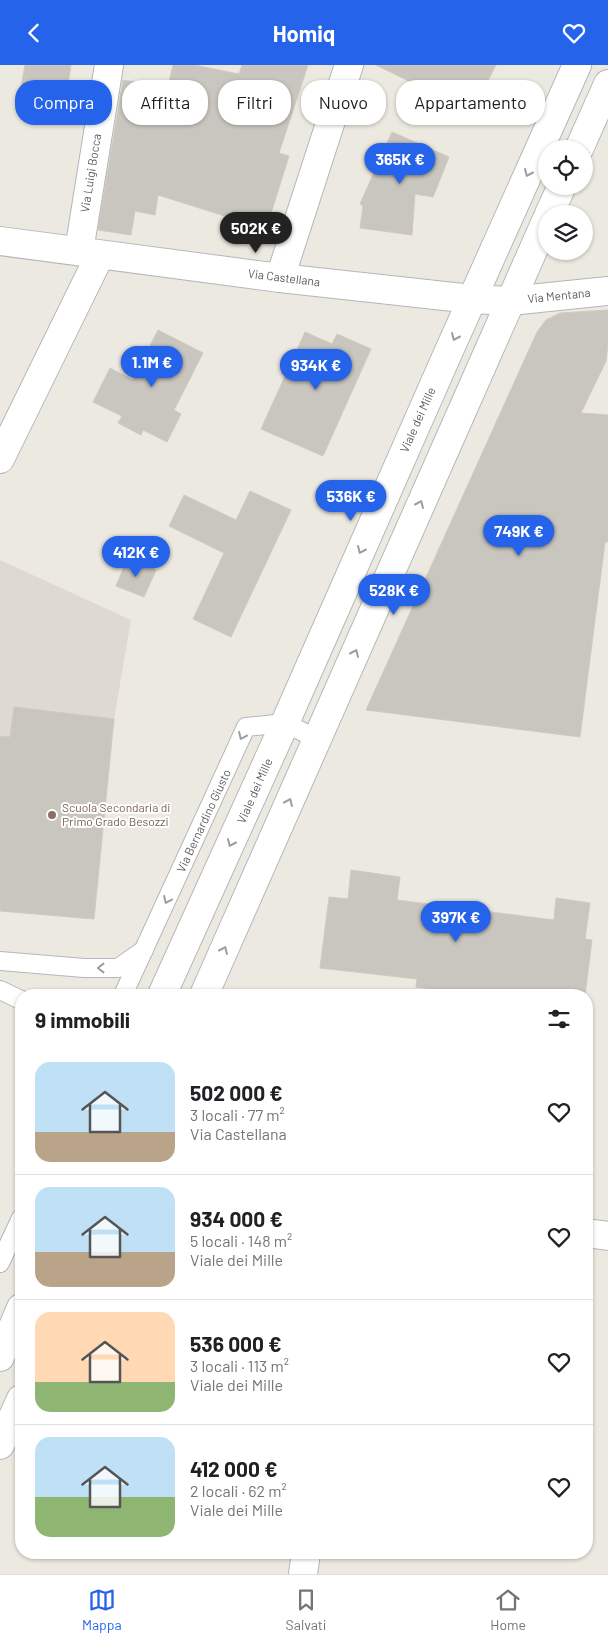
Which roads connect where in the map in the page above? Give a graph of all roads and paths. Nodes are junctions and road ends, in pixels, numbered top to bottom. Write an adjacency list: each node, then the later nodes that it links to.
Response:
1 (109, 65): 8 (main road, Via Luigi Bocca)
2 (348, 65): 9 (main road)
3 (577, 65): 11 (main road, Viale dei Mille, one-way to 11)
4 (608, 84): 5 (main road)
5 (583, 140)
6 (538, 239): 12 (main road)
7 (0, 241): 8 (main road, Via Castellana)
8 (89, 253): 9 (main road, Via Castellana); 13 (main road, Via Luigi Bocca)
9 (280, 278): 11 (main road, Via Castellana)
10 (608, 291): 12 (main road, Via Mentana)
11 (472, 299): 12 (main road, Via Castellana); 14 (main road, Viale dei Mille, one-way to 14)
12 (510, 301): 15 (main road, one-way to 12)
13 (0, 459)
14 (285, 723): 15 (lane); 16 (lane, Via Bernardino Giusto, one-way to 16); 19 (main road, Viale dei Mille, one-way to 19)
15 (316, 739): 20 (main road, one-way to 15)
16 (144, 949): 17 (lane, Via Bernardino Giusto, one-way to 17); 18 (lane, Via Bernardino Giusto)
17 (0, 961)
18 (126, 989)
19 (165, 989)
20 (207, 989)
21 (0, 990): 22 (lane)
22 (15, 997)
23 (15, 1231): 26 (lane)
24 (593, 1234): 25 (main road)
25 (608, 1235)
26 (0, 1263)
27 (15, 1319): 28 (main road)
28 (3, 1339)
29 (15, 1412): 30 (main road)
30 (0, 1445)
31 (305, 1559): 32 (main road)
32 (303, 1574)

